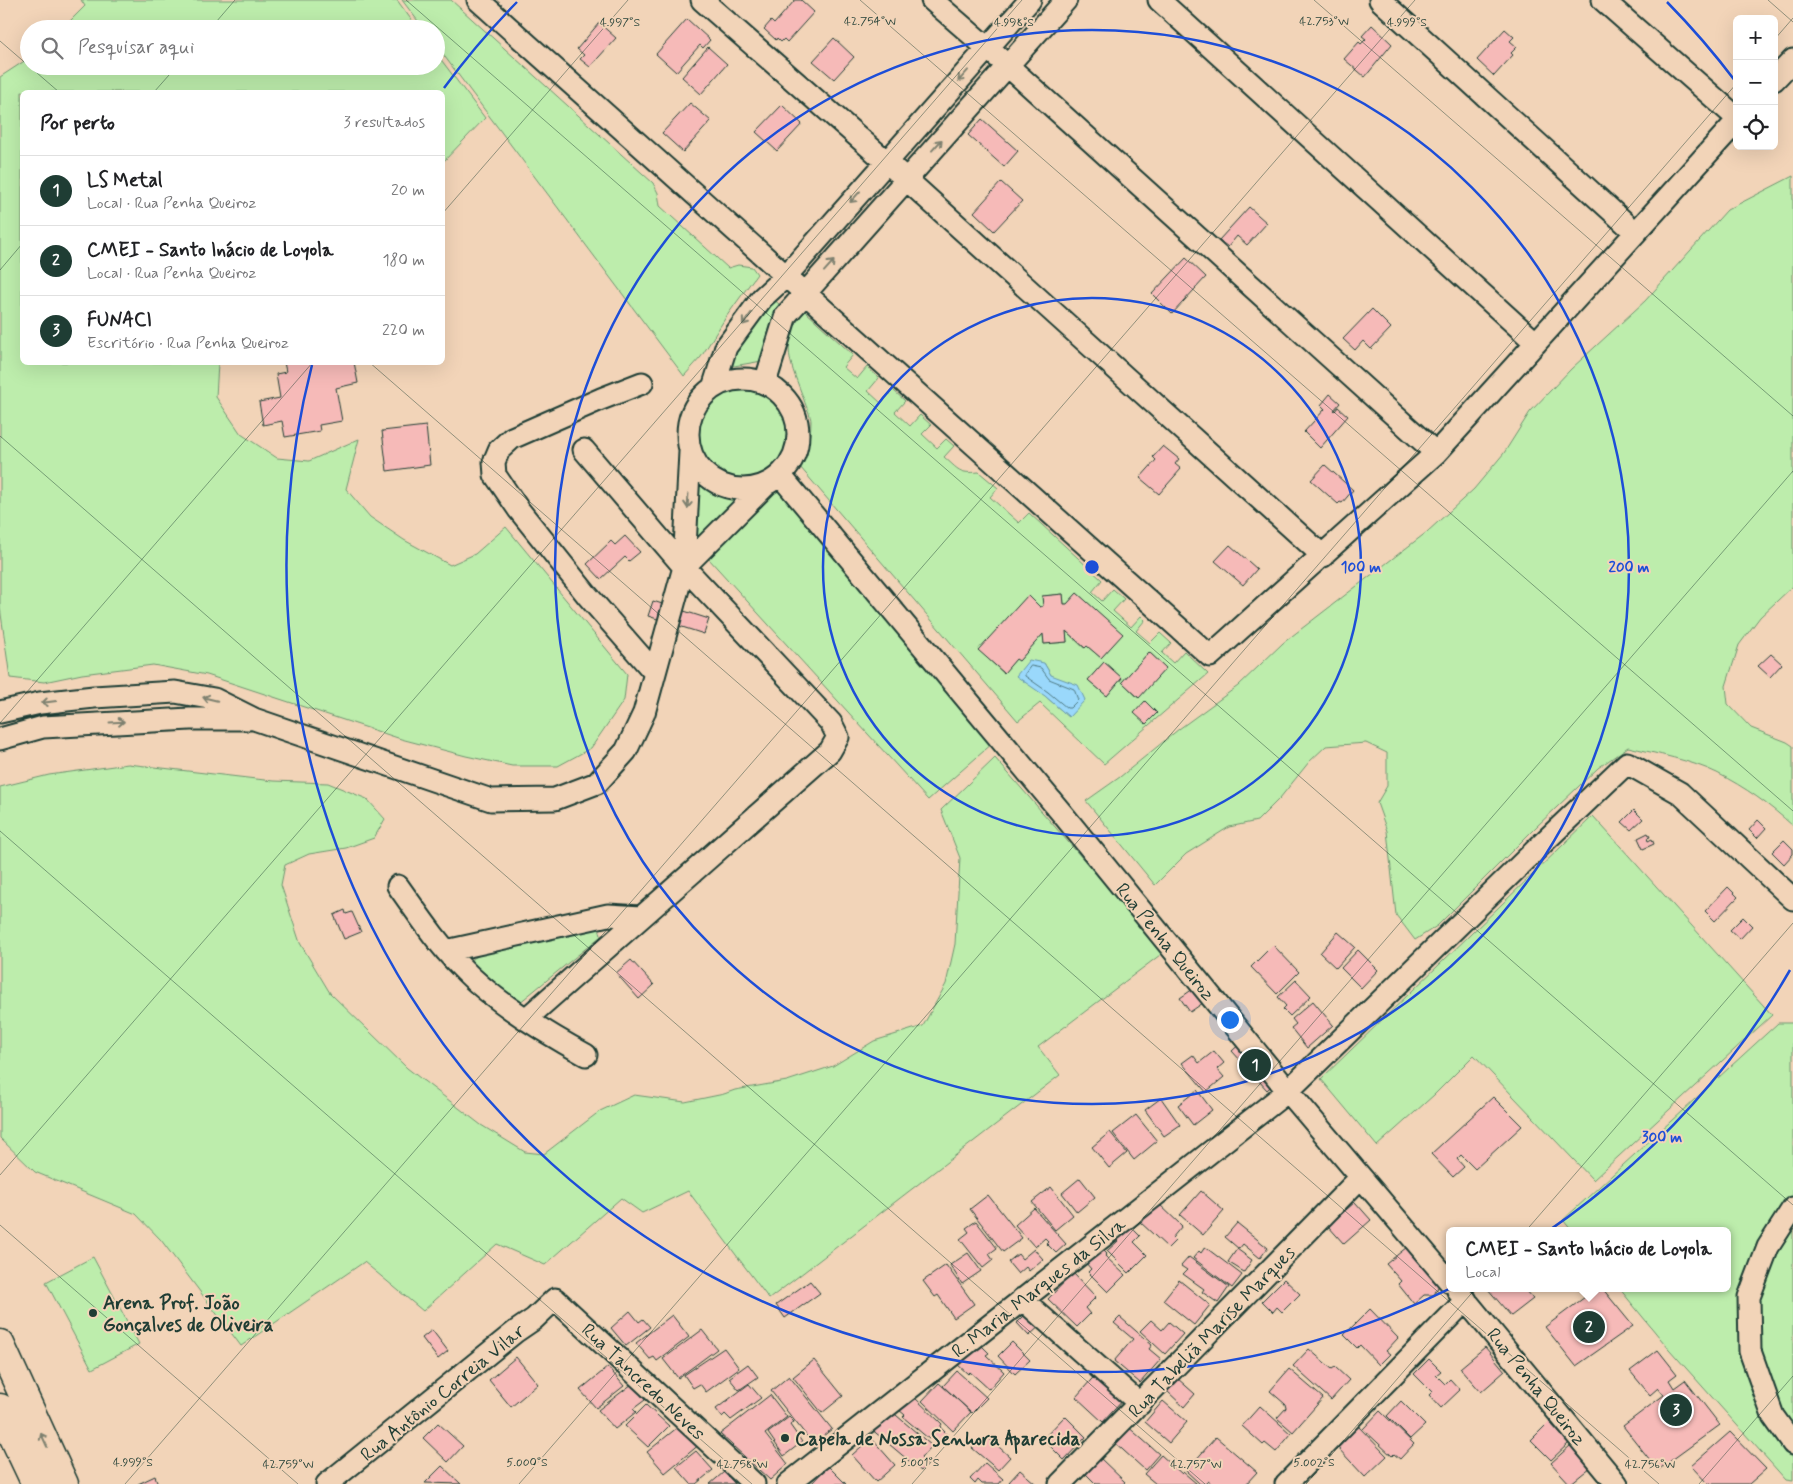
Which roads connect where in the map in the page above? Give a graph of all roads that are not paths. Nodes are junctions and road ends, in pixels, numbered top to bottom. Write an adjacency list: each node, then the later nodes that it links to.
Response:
1 (478, 0): 18 (street)
2 (702, 0): 15 (street)
3 (932, 0): 9 (street)
4 (1030, 0): 9 (street)
5 (1066, 0): 11 (street)
6 (1159, 0): 20 (street)
7 (1380, 0): 17 (street)
8 (1603, 0): 13 (street)
9 (988, 48): 11 (street); 15 (street, one-way to 15)
10 (1793, 60): 12 (street)
11 (1008, 66): 16 (street, one-way to 11); 26 (street)
12 (1778, 76)
13 (1733, 115)
14 (1733, 123): 17 (street)
15 (887, 162): 16 (street); 18 (street, one-way to 18)
16 (906, 179): 19 (street, one-way to 16); 28 (street)
17 (1636, 232): 20 (street)
18 (786, 276): 19 (street); 23 (street, one-way to 23)
19 (805, 293): 22 (street); 28 (street)
20 (1536, 343): 26 (street)
21 (642, 383): 30 (street)
22 (765, 383): 23 (street); 27 (street)
23 (713, 388): 25 (street)
24 (584, 450): 29 (street)
25 (690, 452): 27 (street); 29 (street, one-way to 29)
26 (1436, 452): 28 (street)
27 (772, 480): 29 (street); 40 (street, Rua Penha Queiroz)
28 (1323, 556)
29 (684, 567): 30 (street); 36 (street)
30 (655, 673): 32 (street)
31 (0, 712): 32 (street, one-way to 31)
32 (254, 719): 33 (street, one-way to 32)
33 (0, 739)
34 (398, 886): 37 (street)
35 (1793, 899): 40 (street, R. Maria Marques da Silva)
36 (641, 917): 37 (street); 38 (street)
37 (446, 951): 38 (street)
38 (526, 1019): 39 (street)
39 (586, 1055)
40 (1288, 1090): 41 (street, Rua Penha Queiroz); 46 (street, R. Maria Marques da Silva)
41 (1361, 1177): 43 (street, Rua Penha Queiroz); 48 (street, Rua Tabeliã Marise Marques)
42 (1793, 1208): 50 (street)
43 (1446, 1277)
44 (1461, 1294): 57 (street); 58 (street, Rua Penha Queiroz)
45 (555, 1299): 53 (street, Rua Antônio Correia Vilar); 54 (street, Rua Tancredo Neves)
46 (1022, 1299): 48 (street); 55 (street, R. Maria Marques da Silva)
47 (0, 1344): 52 (main road, one-way to 47)
48 (1140, 1404): 56 (street, Rua Tabeliã Marise Marques)
49 (0, 1408): 51 (main road)
50 (1793, 1444)
51 (36, 1484)
52 (64, 1484)
53 (327, 1484)
54 (754, 1484)
55 (788, 1484)
56 (1060, 1484)
57 (1286, 1484)
58 (1617, 1484)

